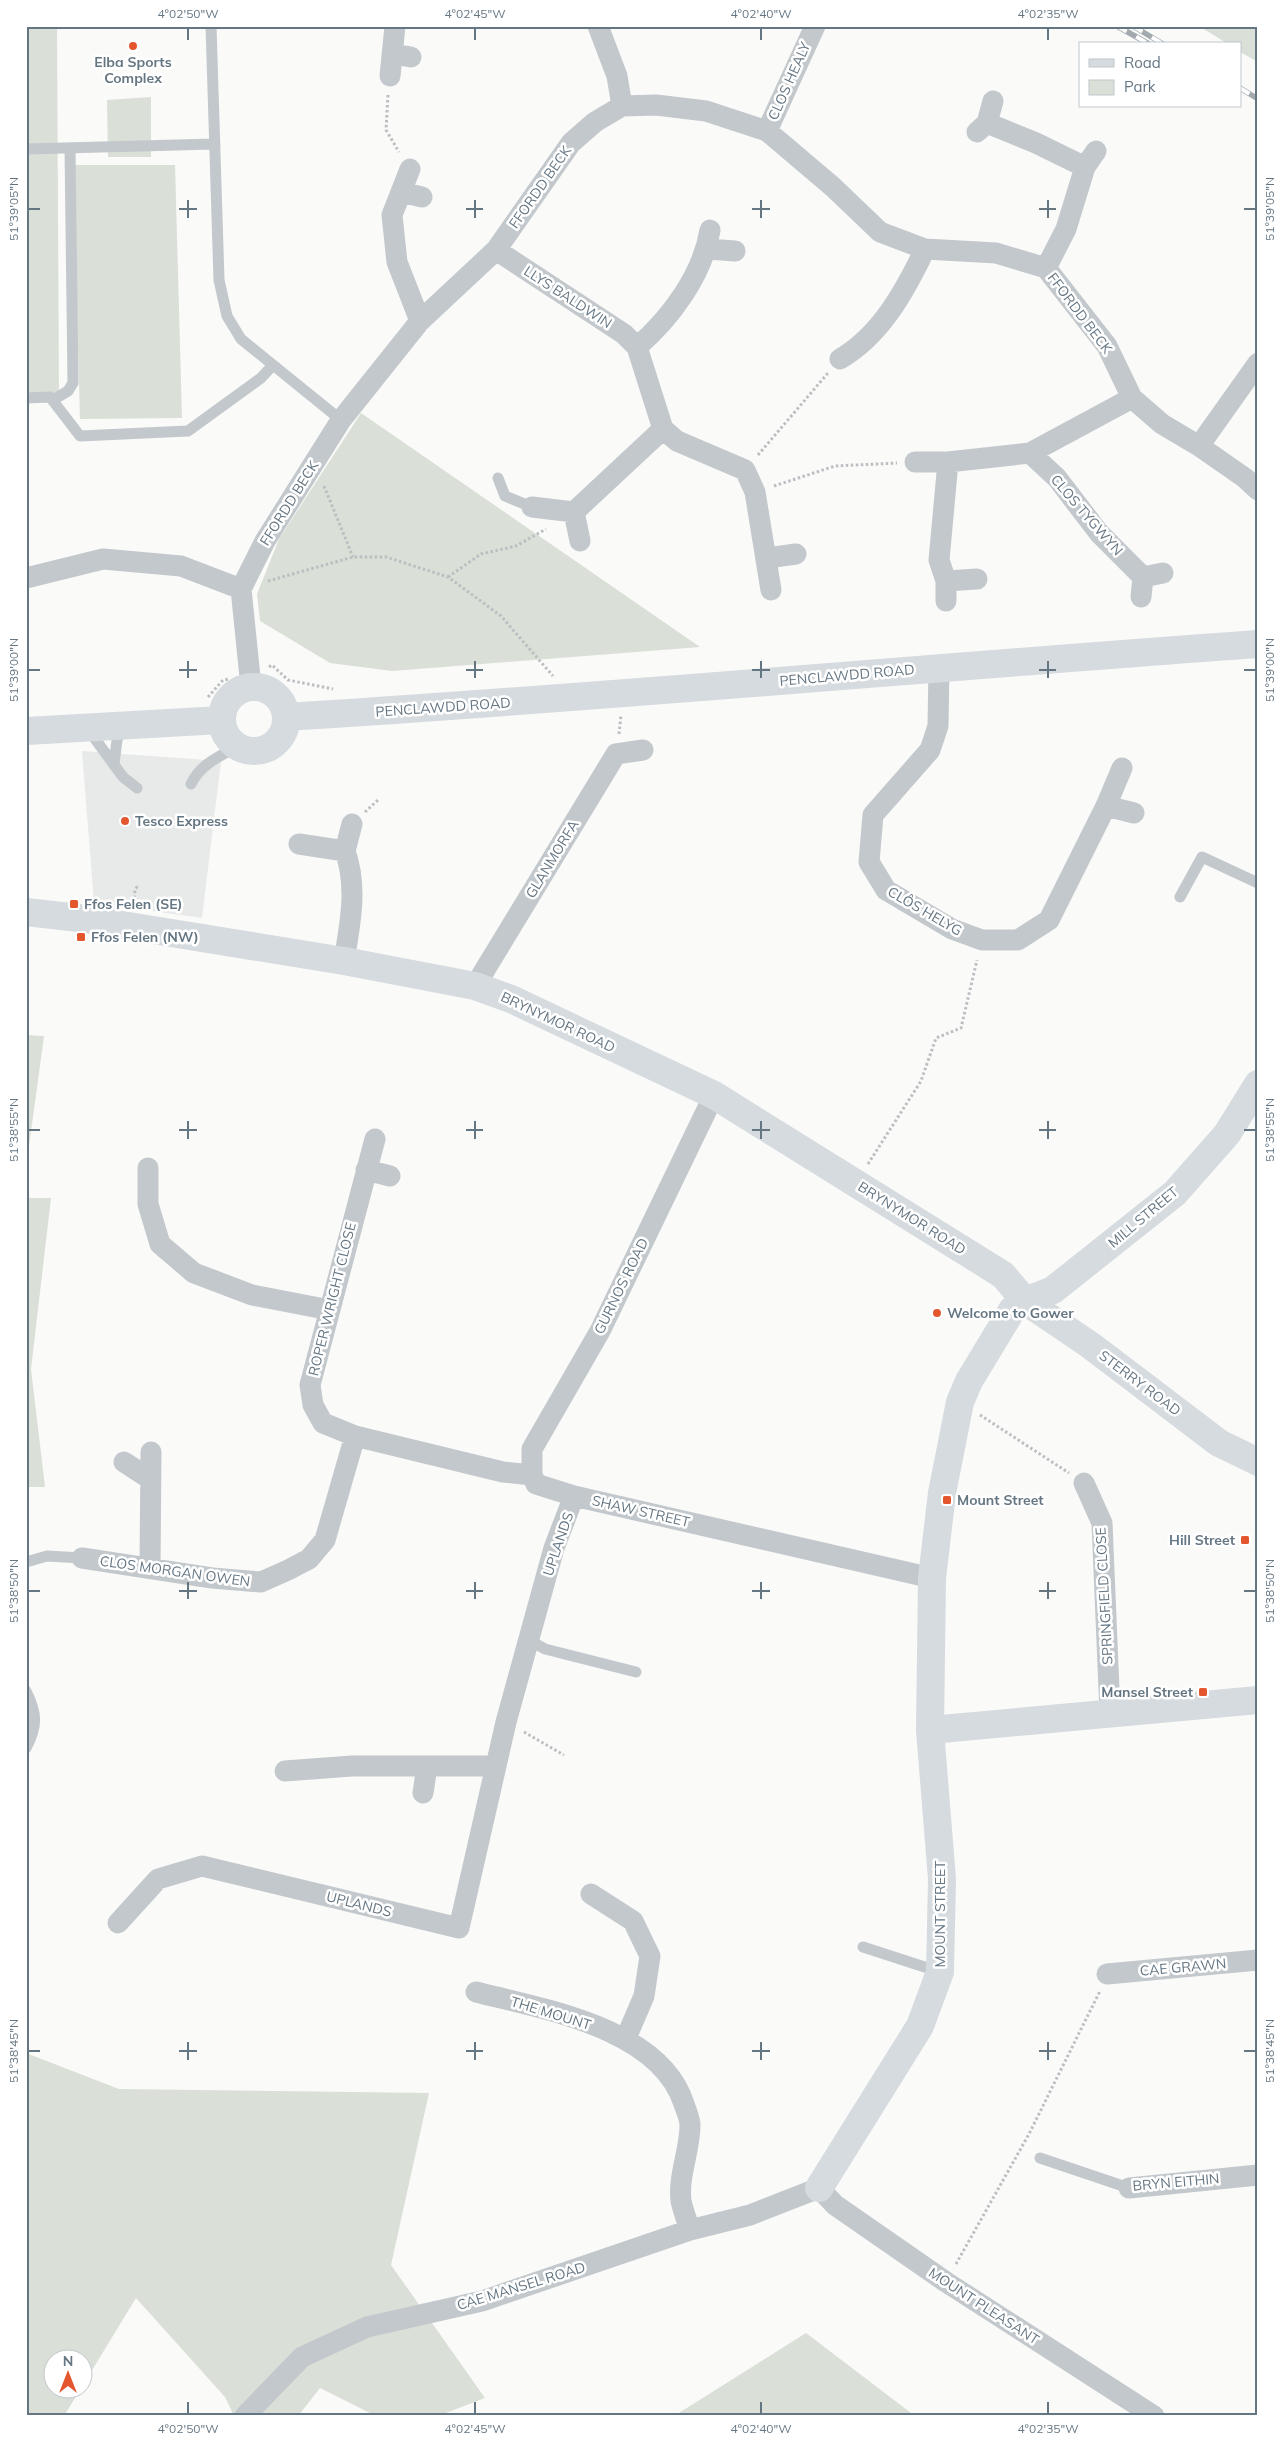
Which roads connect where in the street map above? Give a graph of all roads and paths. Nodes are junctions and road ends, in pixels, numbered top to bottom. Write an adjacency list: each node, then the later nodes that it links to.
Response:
1 (211, 26): 9 (lane)
2 (395, 26): 5 (street)
3 (598, 26): 7 (street)
4 (810, 28): 8 (street, CLOS HEALY)
5 (390, 76): 12 (path)
6 (993, 101): 18 (street)
7 (622, 106): 8 (street, FFORDD BECK); 16 (street, FFORDD BECK)
8 (767, 130): 15 (street, FFORDD BECK)
9 (216, 144): 10 (lane); 23 (lane)
10 (70, 148): 11 (lane); 26 (lane)
11 (26, 149)
12 (410, 169): 13 (street)
13 (401, 192): 14 (street); 19 (street)
14 (422, 197)
15 (924, 249): 18 (street, FFORDD BECK); 21 (street)
16 (496, 250): 19 (street, FFORDD BECK); 20 (street, LLYS BALDWIN)
17 (735, 251): 20 (street)
18 (1046, 268): 25 (street, FFORDD BECK)
19 (420, 321): 27 (street, FFORDD BECK)
20 (638, 347): 28 (street)
21 (840, 359): 34 (path)
22 (1258, 363): 29 (street)
23 (273, 365): 26 (lane); 27 (lane)
24 (26, 398): 26 (lane)
25 (1132, 398): 29 (street, FFORDD BECK); 30 (street)
26 (52, 400)
27 (341, 420): 31 (street, FFORDD BECK)
28 (663, 429): 34 (street); 39 (street)
29 (1199, 446): 36 (street, FFORDD BECK)
30 (1030, 454): 33 (street); 47 (street, CLOS TYGWYN)
31 (315, 462): 42 (path); 48 (street, FFORDD BECK)
32 (915, 462): 33 (street); 37 (path)
33 (948, 462): 46 (street)
34 (745, 470): 37 (street)
35 (498, 478): 38 (lane)
36 (1258, 490)
37 (755, 492): 43 (street)
38 (532, 507): 39 (street)
39 (574, 512): 40 (street); 44 (path)
40 (580, 541)
41 (796, 554): 43 (street)
42 (353, 557): 44 (path); 48 (path)
43 (767, 558): 49 (street)
44 (448, 577): 54 (path)
45 (26, 578): 48 (street)
46 (977, 580)
47 (1149, 582)
48 (241, 589): 52 (street)
49 (771, 590)
50 (1258, 644): 51 (street, PENCLAWDD ROAD)
51 (939, 667): 53 (street, PENCLAWDD ROAD); 75 (street, CLÔS HELYG)
52 (250, 687): 55 (street); 56 (street)
53 (624, 694): 54 (street, PENCLAWDD ROAD); 62 (path)
54 (567, 699): 55 (street, PENCLAWDD ROAD)
55 (286, 717): 60 (street)
56 (221, 720): 57 (street); 60 (street)
57 (123, 726): 58 (street); 63 (lane)
58 (86, 728): 59 (street); 63 (lane)
59 (26, 730)
60 (236, 747): 65 (lane)
61 (643, 750): 62 (street)
62 (616, 754): 77 (street, GLANMORFA)
63 (114, 764): 66 (lane)
64 (1122, 768): 67 (street, CLÔS HELYG)
65 (191, 784)
66 (137, 788)
67 (1106, 806): 68 (street); 75 (street, CLÔS HELYG)
68 (1134, 812)
69 (352, 824): 71 (street)
70 (299, 844): 71 (street)
71 (345, 851): 76 (street)
72 (1258, 883): 73 (lane)
73 (1180, 897)
74 (26, 912): 76 (street, BRYNYMOR ROAD)
75 (982, 940): 84 (path)
76 (344, 961): 77 (street, BRYNYMOR ROAD)
77 (475, 986): 79 (street, BRYNYMOR ROAD)
78 (1258, 1084): 85 (street, MILL STREET)
79 (714, 1095): 84 (street, BRYNYMOR ROAD); 92 (street, GURNOS ROAD)
80 (375, 1140): 82 (street, ROPER WRIGHT CLOSE)
81 (148, 1168): 86 (street)
82 (366, 1170): 83 (street); 86 (street, ROPER WRIGHT CLOSE)
83 (390, 1176)
84 (855, 1183): 85 (street, BRYNYMOR ROAD)
85 (1025, 1301): 87 (street, MOUNT STREET); 91 (street, STERRY ROAD)
86 (330, 1310): 88 (street, ROPER WRIGHT CLOSE)
87 (960, 1402): 94 (path); 99 (street, MOUNT STREET)
88 (356, 1436): 92 (street); 98 (street, CLOS MORGAN OWEN)
89 (151, 1452): 93 (street)
90 (124, 1462): 93 (street)
91 (1258, 1462)
92 (532, 1475): 95 (street, SHAW STREET)
93 (150, 1479): 98 (street)
94 (1084, 1483): 104 (street, SPRINGFIELD CLOSE)
95 (574, 1496): 99 (street, SHAW STREET); 100 (street, UPLANDS)
96 (82, 1558): 97 (lane); 98 (street, CLOS MORGAN OWEN)
97 (26, 1562)
98 (150, 1568)
99 (932, 1578): 106 (street, MOUNT STREET)
100 (529, 1640): 101 (lane); 105 (street, UPLANDS)
101 (636, 1672)
102 (26, 1692): 107 (lane)
103 (1258, 1700): 104 (street)
104 (1110, 1713): 106 (street)
105 (506, 1722): 108 (path); 110 (street, UPLANDS)
106 (930, 1730): 117 (street, MOUNT STREET)
107 (26, 1748)
108 (564, 1756)
109 (427, 1766): 110 (street); 111 (street); 112 (street)
110 (496, 1766): 114 (street, UPLANDS)
111 (285, 1771)
112 (422, 1793)
113 (591, 1894): 120 (street)
114 (118, 1923)
115 (863, 1947): 117 (lane)
116 (1258, 1960): 118 (street, CAE GRAWN)
117 (940, 1972): 123 (street, MOUNT STREET)
118 (1108, 1974): 126 (path)
119 (476, 1992): 120 (street, THE MOUNT)
120 (626, 2038): 125 (street, THE MOUNT)
121 (1040, 2158): 124 (lane, BRYN EITHIN)
122 (1258, 2174): 124 (street, BRYN EITHIN)
123 (818, 2188): 125 (street, CAE MANSEL ROAD); 126 (street, MOUNT PLEASANT)
124 (1128, 2188)
125 (690, 2230): 127 (street, CAE MANSEL ROAD)
126 (946, 2282): 128 (street, MOUNT PLEASANT)
127 (245, 2416)
128 (1154, 2416)

